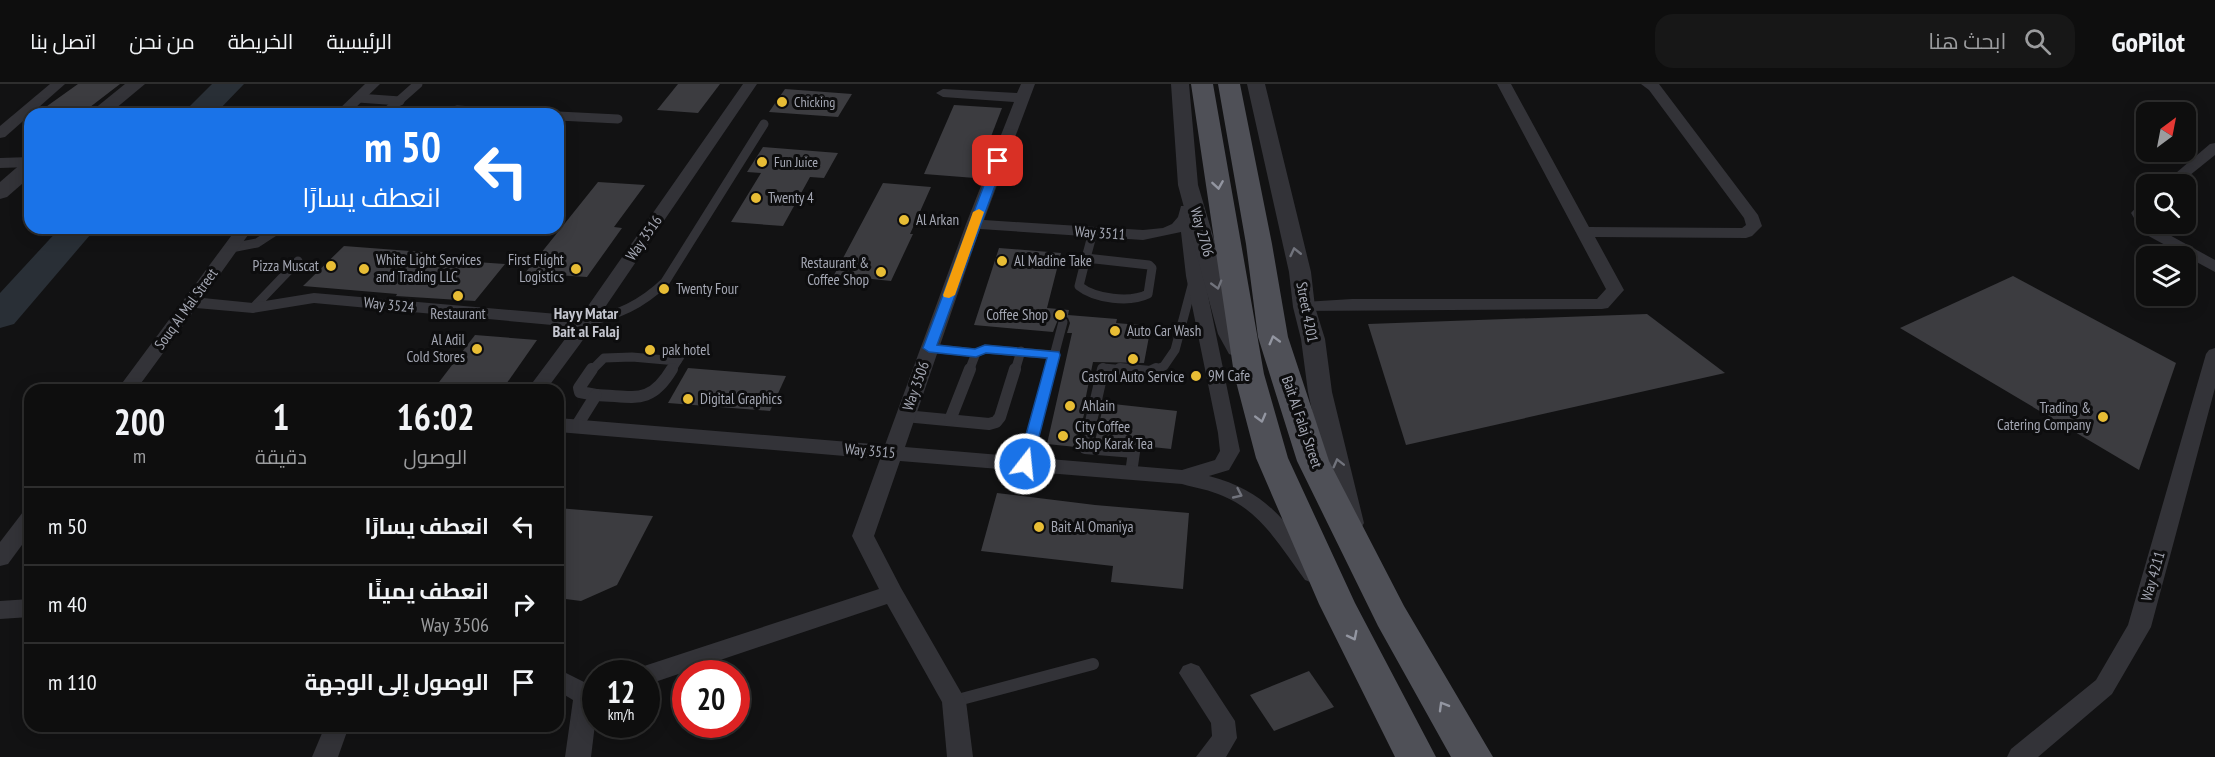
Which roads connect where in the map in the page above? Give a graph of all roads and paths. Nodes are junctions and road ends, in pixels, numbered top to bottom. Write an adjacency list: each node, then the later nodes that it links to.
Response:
1 (58, 84): 16 (street)
2 (136, 84): 17 (street)
3 (374, 84): 14 (street)
4 (418, 84): 15 (lane)
5 (750, 84): 48 (street, Way 3516)
6 (1180, 84): 31 (street, Way 2706)
7 (1202, 84): 24 (main road)
8 (1229, 84): 24 (main road)
9 (1256, 84): 46 (street, Street 4201, one-way to 9)
10 (1504, 84): 36 (street)
11 (1647, 84): 36 (street)
12 (1025, 91): 13 (street); 34 (street, Way 3506)
13 (943, 93)
14 (358, 98): 15 (lane); 18 (street)
15 (399, 101): 19 (lane)
16 (30, 108)
17 (105, 108)
18 (347, 108)
19 (391, 108)
20 (24, 113): 25 (street)
21 (564, 116): 22 (lane)
22 (618, 119)
23 (764, 124): 48 (lane)
24 (1223, 126): 57 (main road, one-way to 57); 71 (main road, Bait Al Falaj Street, one-way to 24)
25 (2, 132)
26 (2215, 147): 30 (street)
27 (24, 162): 28 (street)
28 (0, 163)
29 (24, 171): 32 (street)
30 (2182, 174)
31 (1188, 185): 33 (street); 57 (street, Way 2706, one-way to 57)
32 (0, 193)
33 (1187, 217): 35 (street, Way 3511); 44 (street, Way 3515)
34 (974, 224): 35 (street, Way 3511); 51 (street, Way 3506)
35 (1093, 232): 41 (lane)
36 (1585, 232): 46 (street)
37 (241, 234): 40 (street, Souq Al Mal Street)
38 (273, 234): 40 (lane)
39 (2157, 234): 43 (street)
40 (231, 248): 45 (street, Souq Al Mal Street)
41 (1086, 258): 41 (lane)
42 (298, 261): 47 (lane)
43 (2215, 267)
44 (1195, 276): 64 (lane); 69 (street, Way 3515)
45 (192, 302): 47 (street, Way 3524); 58 (street, Souq Al Mal Street)
46 (1304, 307): 71 (street, Street 4201, one-way to 46)
47 (253, 308): 48 (street, Way 3524)
48 (586, 322): 59 (street, Way 3516)
49 (1062, 322): 55 (lane)
50 (686, 347): 56 (lane)
51 (929, 348): 53 (lane); 61 (street, Way 3506)
52 (1021, 351): 53 (lane); 55 (lane); 62 (lane)
53 (976, 353): 62 (lane)
54 (2215, 354): 91 (street, Way 4211)
55 (1054, 355): 66 (lane)
56 (677, 361): 60 (lane); 60 (lane)
57 (1249, 374): 74 (main road, one-way to 74)
58 (130, 384)
59 (540, 384)
60 (596, 395): 63 (lane)
61 (905, 416): 62 (lane); 65 (street, Way 3506)
62 (950, 420)
63 (567, 426): 65 (street, Way 3515)
64 (1085, 448): 67 (lane); 68 (lane)
65 (891, 453): 66 (street, Way 3515); 73 (street, Way 3506)
66 (1025, 464): 67 (street, Way 3515)
67 (1081, 469): 68 (street, Way 3515)
68 (1131, 473): 69 (street, Way 3515)
69 (1182, 477): 74 (street, Way 3515, one-way to 74)
70 (24, 526): 72 (street)
71 (1353, 541): 90 (main road, Bait Al Falaj Street, one-way to 71)
72 (0, 558)
73 (892, 593): 78 (street); 82 (street, Way 3506)
74 (1337, 604): 89 (main road, one-way to 89)
75 (24, 609): 76 (street)
76 (0, 610)
77 (1093, 664): 82 (lane)
78 (660, 670)
79 (1191, 673): 88 (street)
80 (564, 682): 81 (street)
81 (582, 689)
82 (954, 701): 87 (street)
83 (335, 732): 85 (street)
84 (582, 737): 86 (street)
85 (325, 757)
86 (578, 757)
87 (960, 757)
88 (1209, 757)
89 (1416, 757)
90 (1473, 757)
91 (2020, 757)

